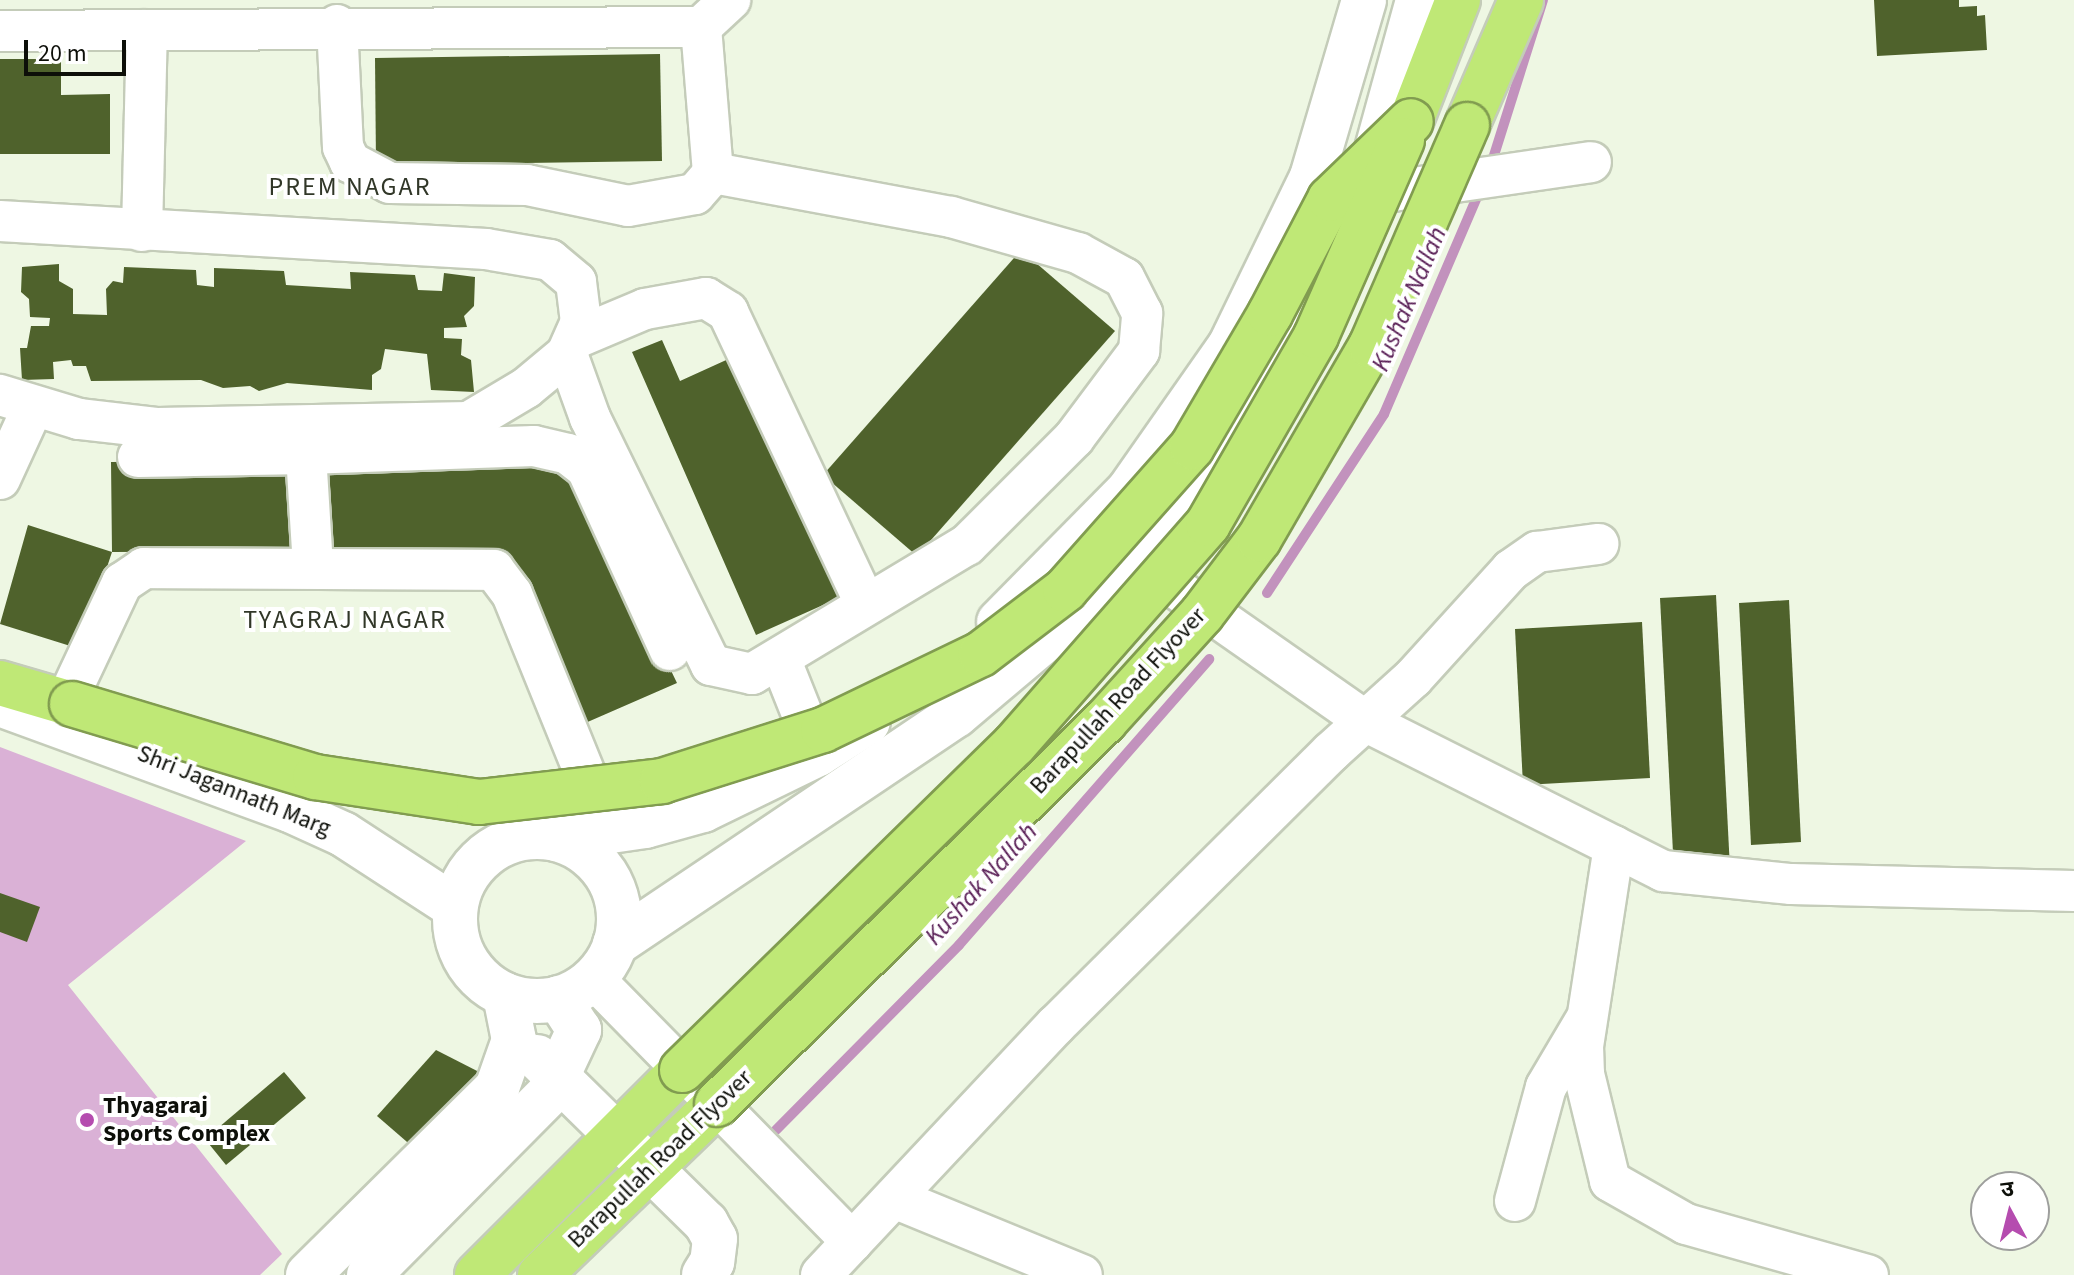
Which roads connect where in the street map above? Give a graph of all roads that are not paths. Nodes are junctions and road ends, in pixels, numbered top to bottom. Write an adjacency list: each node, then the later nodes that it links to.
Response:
1 (730, 0): 7 (street)
2 (1364, 0): 13 (street)
3 (1418, 0): 14 (street)
4 (1458, 0): 10 (highway, Barapullah Road Flyover)
5 (1521, 0): 49 (highway, Barapullah Road Flyover, bridge)
6 (337, 25): 7 (street); 8 (street); 12 (street)
7 (701, 27): 12 (street)
8 (147, 30): 9 (street); 16 (street)
9 (0, 31)
10 (1411, 121): 29 (highway, bridge); 48 (highway, Barapullah Road Flyover, bridge)
11 (1591, 162): 14 (street)
12 (713, 173): 25 (street)
13 (1312, 177): 14 (street); 32 (street)
14 (1366, 192): 23 (street)
15 (0, 221): 16 (street)
16 (142, 231): 17 (street)
17 (571, 346): 18 (street); 25 (street); 27 (street)
18 (16, 401): 21 (street)
19 (306, 454): 20 (street); 24 (street); 26 (street)
20 (138, 457)
21 (0, 479)
22 (1598, 544): 31 (street)
23 (1130, 556): 31 (street); 38 (street)
24 (313, 566): 29 (street); 33 (street)
25 (865, 603): 27 (street)
26 (670, 650)
27 (781, 661): 32 (street)
28 (0, 683): 29 (highway)
29 (69, 703)
30 (0, 704): 37 (street, Shri Jagannath Marg)
31 (1365, 721): 35 (street); 43 (street)
32 (818, 754): 33 (street)
33 (608, 831): 34 (street)
34 (556, 839): 37 (street); 38 (street)
35 (1614, 846): 36 (street); 40 (street)
36 (2074, 891)
37 (455, 907): 39 (street)
38 (589, 973): 39 (street); 42 (street); 45 (street, bridge)
39 (505, 995): 41 (street)
40 (1585, 1021): 44 (street); 53 (street)
41 (514, 1040): 42 (street); 46 (street)
42 (574, 1088): 47 (street); 50 (street)
43 (894, 1198): 45 (street); 52 (street)
44 (1515, 1201)
45 (852, 1242): 51 (street)
46 (308, 1275)
47 (369, 1275)
48 (477, 1275)
49 (540, 1275)
50 (704, 1275)
51 (821, 1275)
52 (1082, 1275)
53 (1868, 1275)

